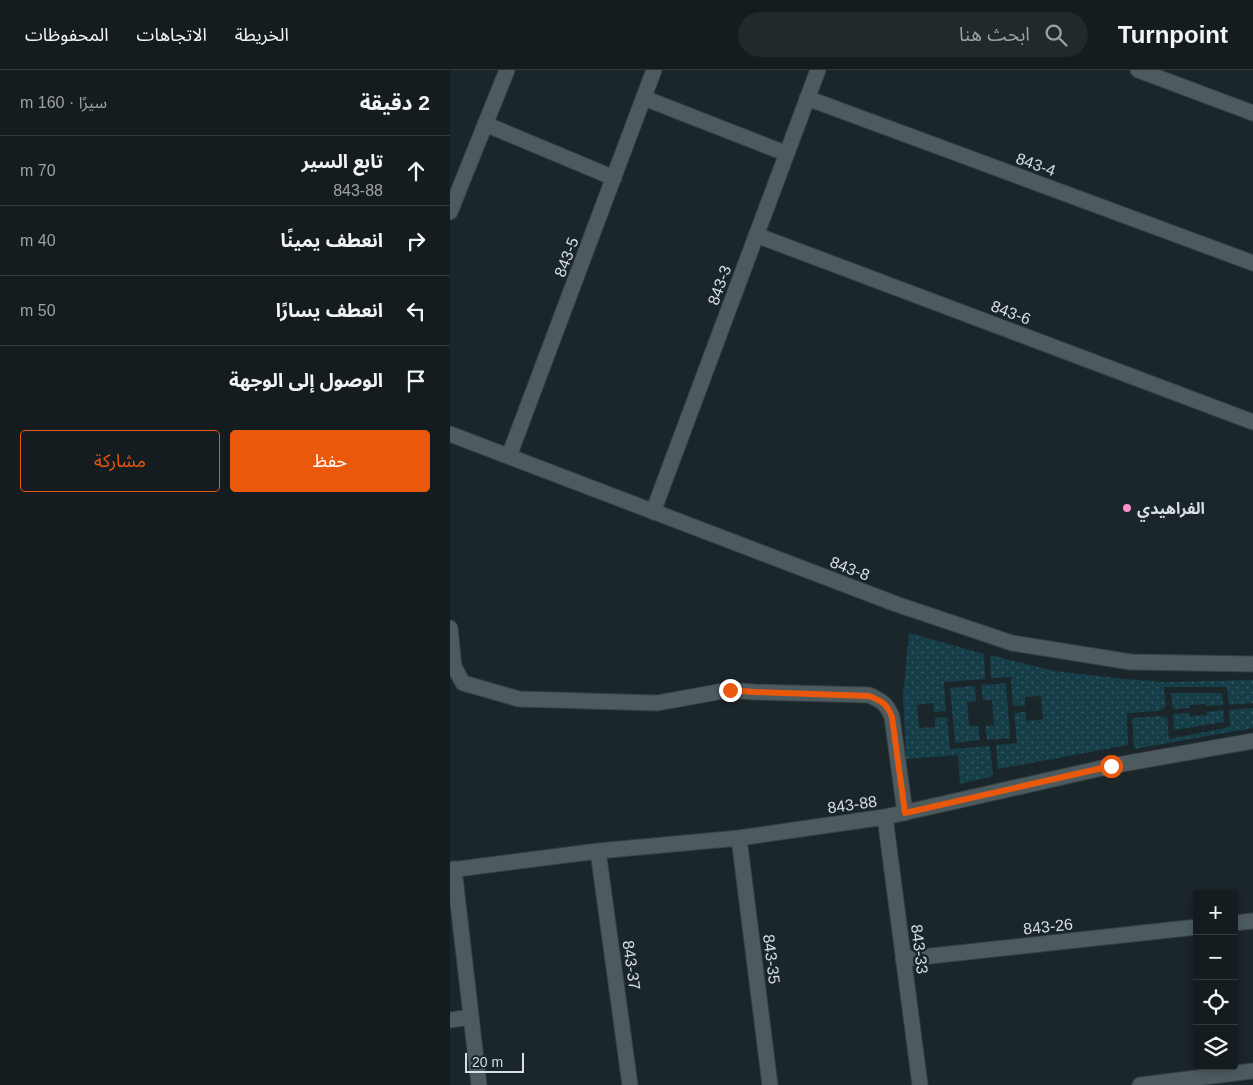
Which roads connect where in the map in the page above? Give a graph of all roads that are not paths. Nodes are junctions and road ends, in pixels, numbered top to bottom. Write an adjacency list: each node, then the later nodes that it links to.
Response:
1 (507, 70): 8 (street)
2 (654, 70): 5 (street, 843-5)
3 (818, 70): 6 (street, 843-3)
4 (1138, 70): 7 (street)
5 (644, 98): 9 (street); 10 (street, 843-5)
6 (807, 98): 9 (street, 843-3); 13 (street, 843-4)
7 (1253, 113)
8 (485, 124): 10 (street); 11 (street)
9 (785, 153): 12 (street, 843-3)
10 (614, 178): 16 (street, 843-5)
11 (450, 212)
12 (756, 235): 14 (street, 843-6); 17 (street, 843-3)
13 (1253, 263)
14 (1253, 422)
15 (450, 434): 16 (street, 843-8)
16 (508, 456): 17 (street, 843-8)
17 (653, 512): 19 (street, 843-8)
18 (450, 628): 21 (street)
19 (1253, 664)
20 (1253, 741): 21 (street, 843-88)
21 (905, 813): 22 (street, 843-88)
22 (885, 817): 23 (street, 843-88); 29 (street, 843-33)
23 (739, 838): 24 (street, 843-88); 35 (street, 843-35)
24 (598, 850): 25 (street, 843-88); 34 (street, 843-37)
25 (452, 869): 30 (street)
26 (1253, 921): 27 (street)
27 (1238, 923)
28 (1193, 927): 29 (street, 843-26)
29 (904, 959): 36 (street, 843-33)
30 (471, 1017): 31 (street); 33 (street)
31 (450, 1020)
32 (1253, 1071): 37 (street)
33 (479, 1085)
34 (630, 1085)
35 (770, 1085)
36 (920, 1085)
37 (1140, 1085)

